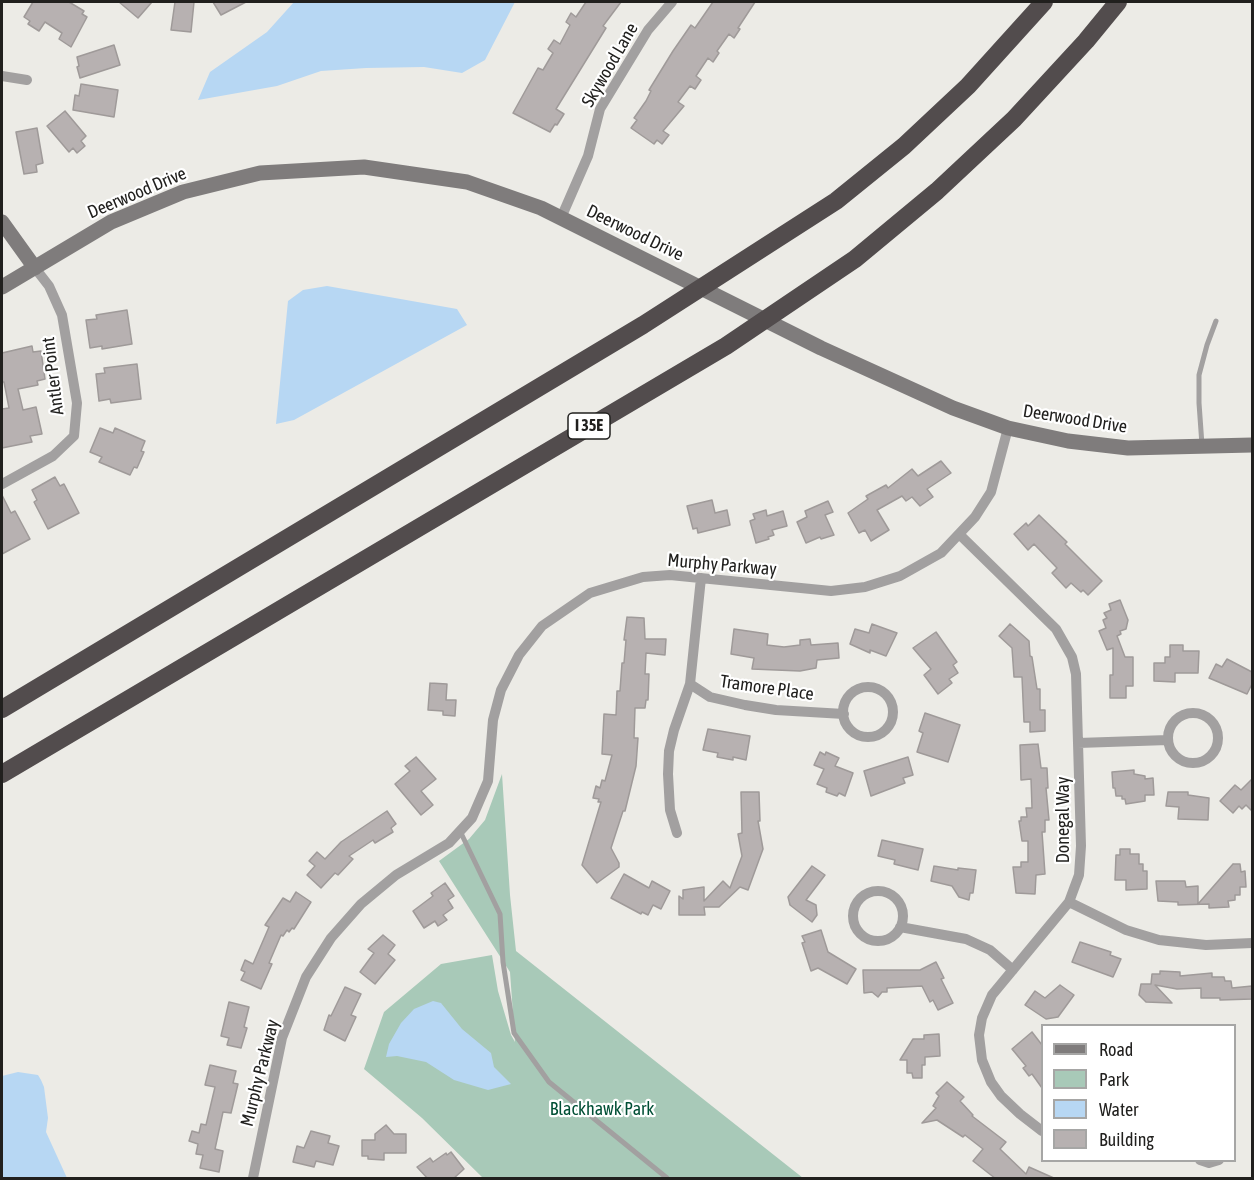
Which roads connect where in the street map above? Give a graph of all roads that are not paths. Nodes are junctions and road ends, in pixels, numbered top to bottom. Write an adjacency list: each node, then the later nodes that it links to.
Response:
1 (672, 2): 6 (street, Skywood Lane)
2 (1044, 2): 18 (highway)
3 (1118, 2): 22 (highway, I 35E)
4 (2, 76): 5 (street)
5 (27, 80)
6 (561, 218): 8 (street, Deerwood Drive); 11 (street, Deerwood Drive)
7 (2, 222): 8 (street)
8 (35, 268): 9 (street, Deerwood Drive); 14 (street, Antler Point)
9 (2, 288)
10 (1216, 321): 13 (lane)
11 (1008, 428): 13 (street, Deerwood Drive); 15 (street, Murphy Parkway)
12 (1252, 445): 13 (street, Deerwood Drive)
13 (1202, 446)
14 (2, 484)
15 (959, 534): 16 (street, Murphy Parkway); 21 (street, Donegal Way)
16 (701, 578): 17 (street); 23 (street, Murphy Parkway)
17 (690, 684): 19 (street, Tramore Place); 24 (street)
18 (2, 708)
19 (844, 714): 19 (street)
20 (1168, 740): 20 (street); 21 (street)
21 (1078, 743): 25 (street, Donegal Way)
22 (2, 774)
23 (460, 831): 30 (street, Murphy Parkway); 31 (lane)
24 (677, 833)
25 (1069, 902): 27 (street); 28 (street, Donegal Way)
26 (900, 927): 26 (street); 28 (street)
27 (1252, 943)
28 (1013, 970): 29 (street, Donegal Way)
29 (1041, 1130)
30 (253, 1179)
31 (667, 1179)

